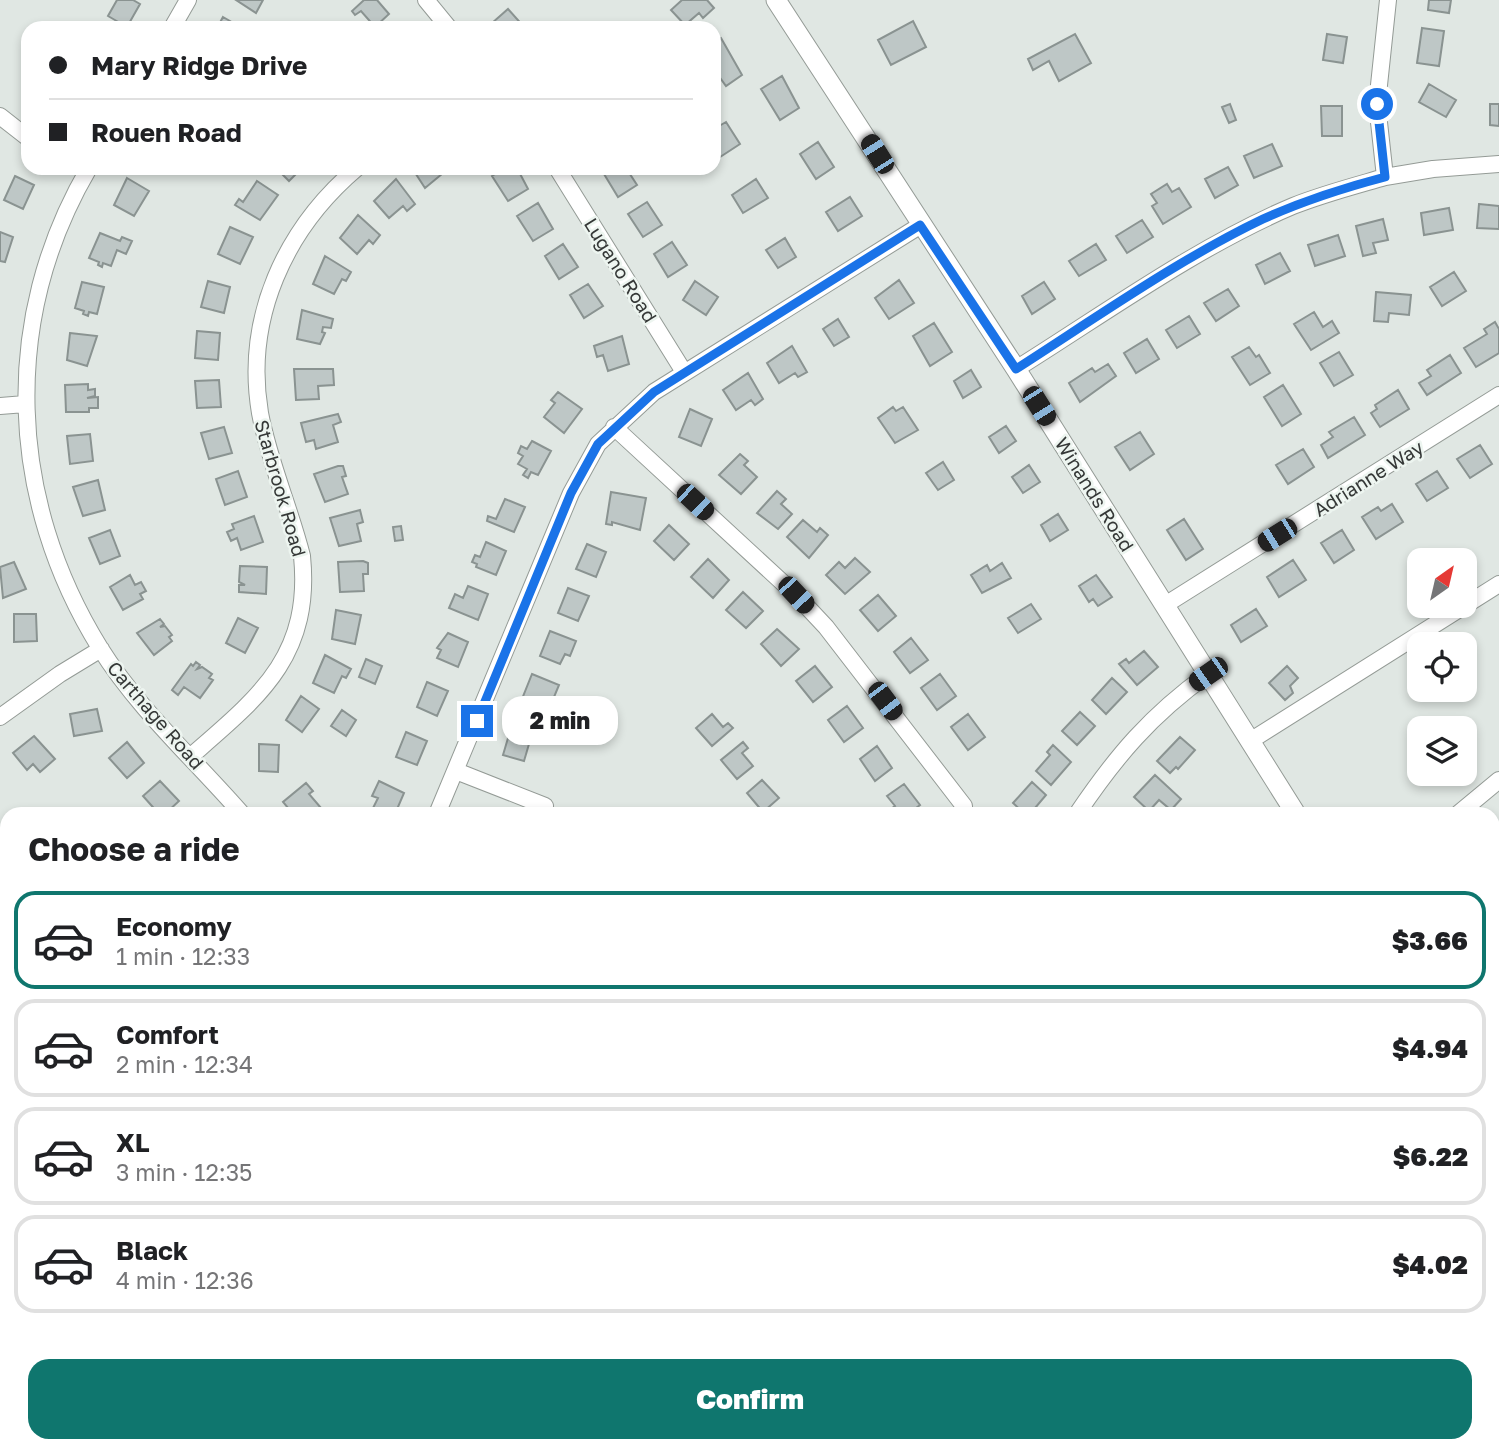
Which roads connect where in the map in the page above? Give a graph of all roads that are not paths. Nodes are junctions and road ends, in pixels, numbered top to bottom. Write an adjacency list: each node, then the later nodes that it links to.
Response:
1 (188, 0): 5 (street)
2 (426, 0): 6 (street)
3 (776, 0): 14 (street, Winands Road)
4 (1388, 0): 13 (street)
5 (176, 21)
6 (443, 21)
7 (0, 116): 8 (street)
8 (21, 132)
9 (1499, 164): 13 (street)
10 (82, 175): 18 (street, Carthage Road)
11 (350, 175): 27 (street, Starbrook Road)
12 (561, 175): 16 (street, Lugano Road)
13 (1385, 177): 15 (street)
14 (920, 225): 15 (street, Winands Road); 16 (street)
15 (1016, 369): 22 (street, Winands Road)
16 (684, 372): 20 (street)
17 (1499, 395): 22 (street, Adrianne Way)
18 (25, 404): 19 (street); 23 (street, Carthage Road)
19 (0, 406)
20 (614, 427): 28 (street); 31 (street)
21 (1499, 584): 26 (street)
22 (1165, 605): 24 (street, Winands Road)
23 (101, 649): 25 (street); 27 (street, Carthage Road)
24 (1208, 674): 26 (street, Winands Road); 34 (street)
25 (0, 718)
26 (1250, 741): 35 (street, Winands Road)
27 (191, 756): 32 (street, Carthage Road)
28 (456, 771): 30 (street); 33 (street)
29 (1499, 779): 36 (street)
30 (545, 806)
31 (964, 806)
32 (236, 807)
33 (440, 807)
34 (1082, 807)
35 (1292, 807)
36 (1466, 807)

